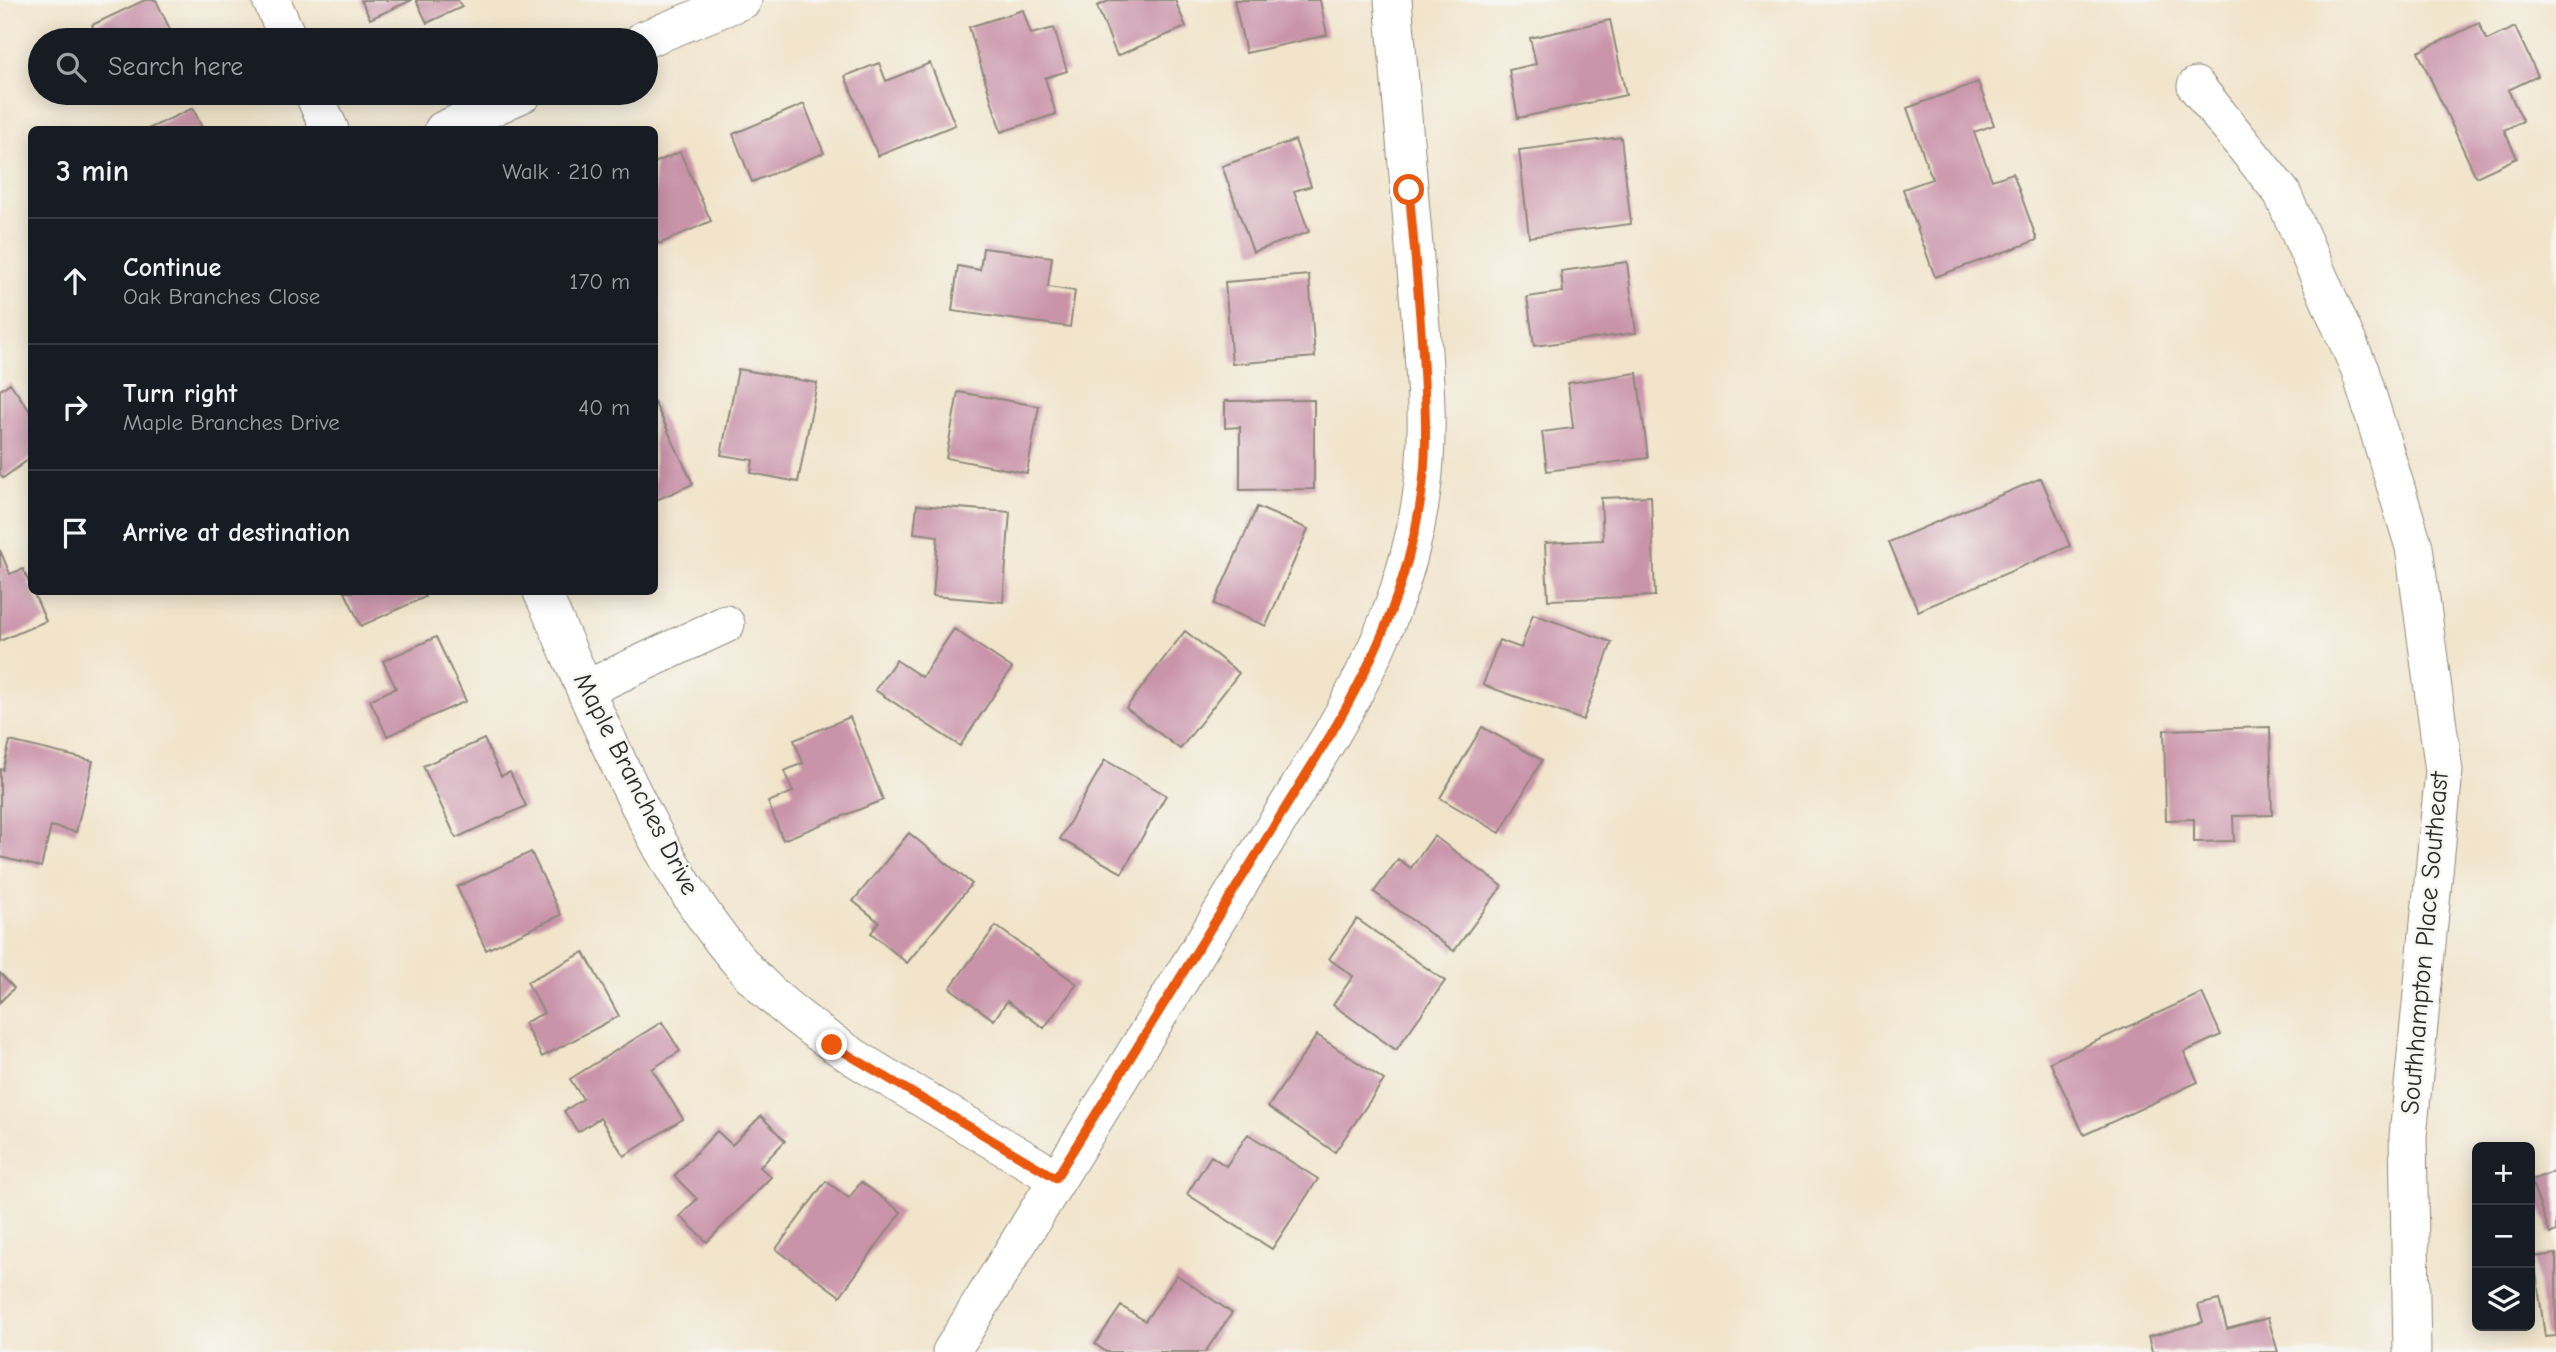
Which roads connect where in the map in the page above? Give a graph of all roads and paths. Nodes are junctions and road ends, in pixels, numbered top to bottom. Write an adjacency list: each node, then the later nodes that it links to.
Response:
1 (271, 0): 4 (street)
2 (743, 0): 5 (street)
3 (1393, 0): 14 (street)
4 (284, 28)
5 (658, 34)
6 (2196, 86): 16 (street, Southhampton Place Southeast)
7 (319, 105): 9 (street)
8 (498, 105): 10 (street)
9 (328, 126)
10 (452, 126)
11 (543, 595): 13 (street, Maple Branches Drive)
12 (726, 624): 13 (street)
13 (586, 689): 14 (street, Maple Branches Drive)
14 (1056, 1178): 15 (street)
15 (951, 1352)
16 (2412, 1352)

